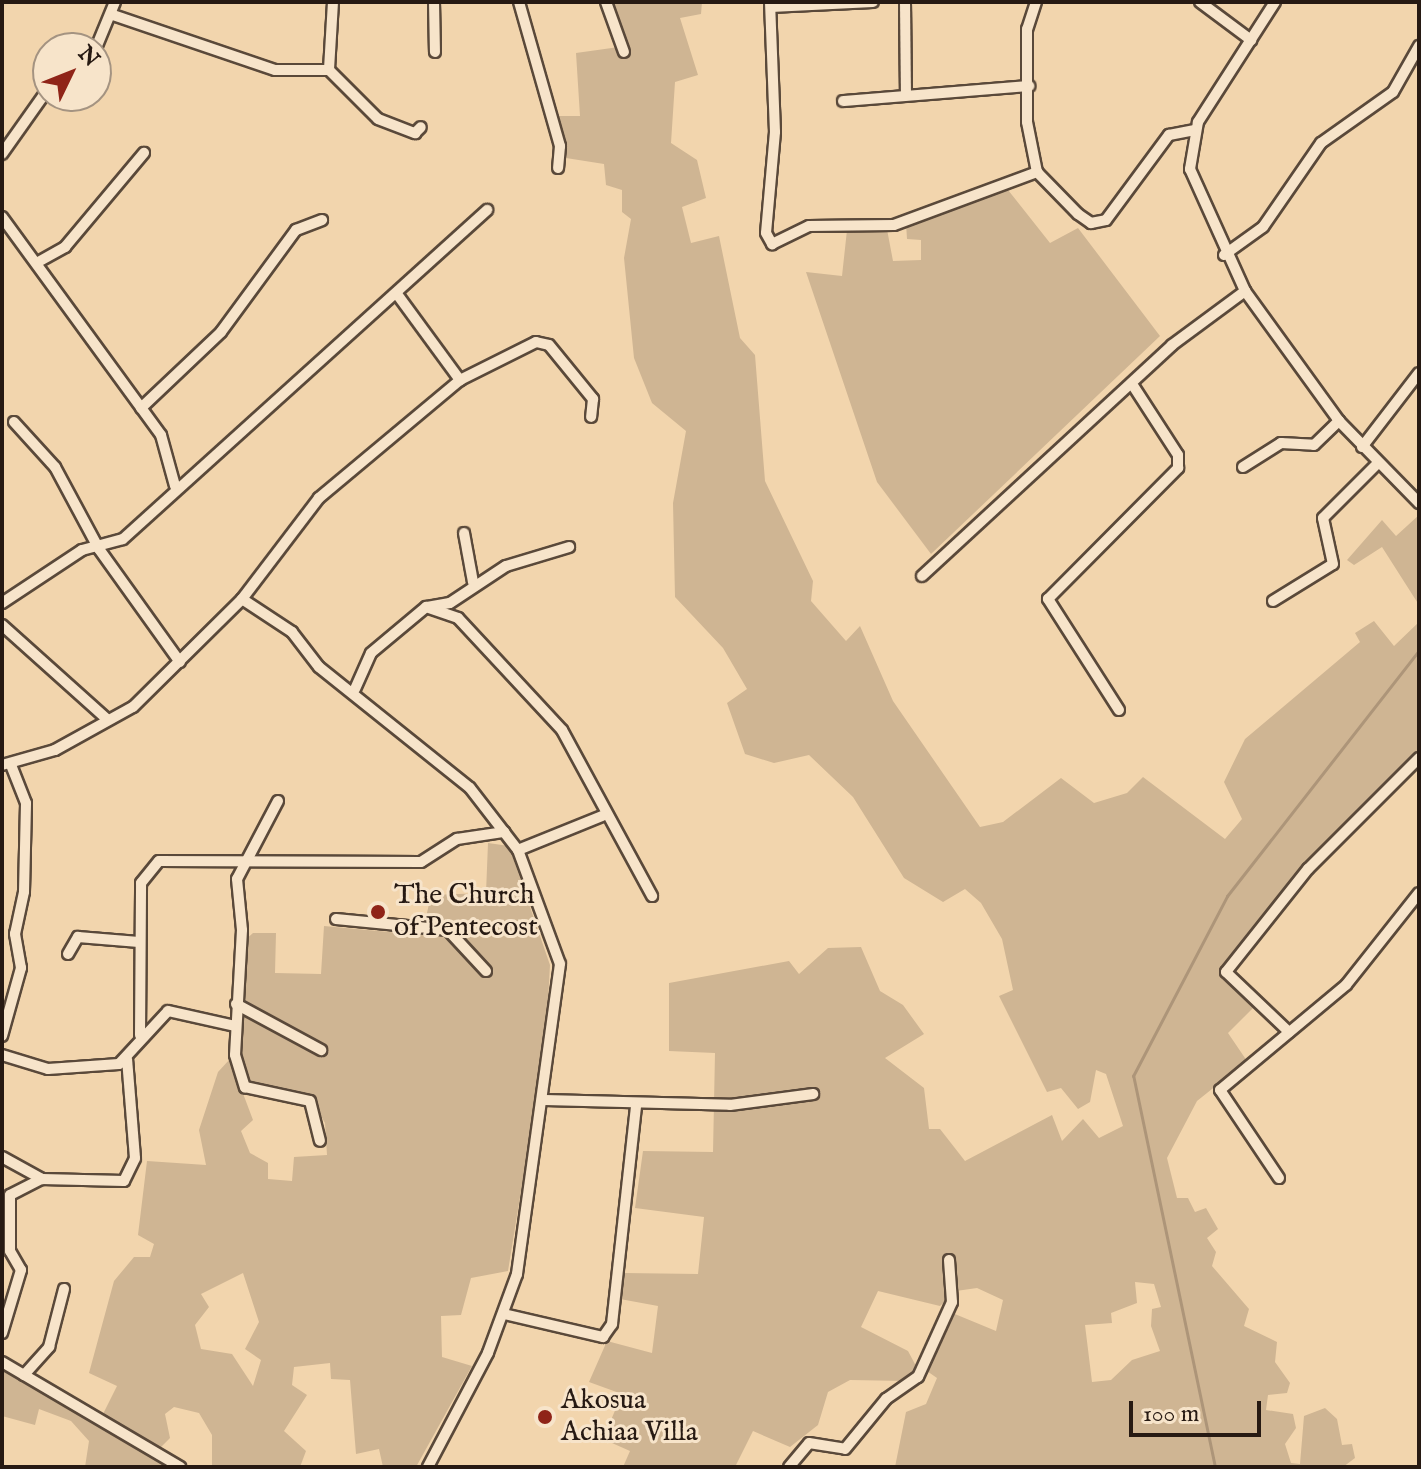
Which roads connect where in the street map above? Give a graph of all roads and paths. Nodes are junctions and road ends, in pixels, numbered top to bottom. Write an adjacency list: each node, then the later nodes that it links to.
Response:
1 (115, 2): 13 (street)
2 (333, 2): 19 (street)
3 (434, 2): 17 (street)
4 (519, 2): 30 (street)
5 (606, 2): 18 (street)
6 (855, 2): 7 (street); 12 (street)
7 (873, 2)
8 (905, 2): 23 (street)
9 (1036, 2): 22 (street)
10 (1200, 2): 15 (street)
11 (1275, 2): 15 (street)
12 (771, 5): 31 (street)
13 (113, 15): 14 (street); 19 (street)
14 (104, 32)
15 (1251, 40): 27 (street)
16 (1419, 46): 20 (street)
17 (435, 52)
18 (624, 52)
19 (329, 70): 26 (street)
20 (1406, 76): 21 (street); 35 (street)
21 (1419, 80)
22 (1029, 86): 23 (street); 31 (street)
23 (906, 92): 24 (street)
24 (843, 101)
25 (32, 112): 29 (street)
26 (421, 127)
27 (1194, 130): 31 (street); 35 (street)
28 (144, 153): 36 (street)
29 (2, 154)
30 (558, 168)
31 (1037, 172)
32 (487, 210): 38 (street)
33 (2, 217): 36 (street)
34 (322, 220): 42 (street)
35 (1224, 255): 37 (street)
36 (40, 261): 42 (street)
37 (1245, 291): 41 (street); 44 (street)
38 (397, 294): 40 (street); 49 (street)
39 (1419, 373): 46 (street)
40 (460, 380): 43 (street); 56 (street)
41 (1134, 387): 54 (street); 63 (street)
42 (141, 408): 49 (street)
43 (591, 417)
44 (1339, 421): 46 (street); 48 (street)
45 (14, 422): 53 (street)
46 (1362, 447): 47 (street)
47 (1377, 464): 50 (street); 57 (street)
48 (1243, 467)
49 (175, 486): 53 (street)
50 (1419, 503)
51 (464, 533): 55 (street)
52 (569, 547): 55 (street)
53 (99, 549): 58 (street); 61 (street)
54 (922, 576)
55 (473, 582): 59 (street)
56 (242, 599): 61 (street); 62 (street)
57 (1273, 601)
58 (2, 603)
59 (426, 607): 62 (street); 68 (street)
60 (2, 625): 64 (street)
61 (180, 662): 64 (street)
62 (355, 689): 69 (street)
63 (1119, 710)
64 (108, 720): 66 (street)
65 (1419, 758): 80 (street)
66 (7, 765): 82 (street)
67 (278, 801): 71 (street)
68 (602, 816): 70 (street); 73 (street)
69 (504, 832): 70 (street); 71 (street)
70 (518, 850): 87 (street)
71 (246, 859): 75 (street); 78 (street)
72 (1419, 893): 80 (street)
73 (652, 896)
74 (336, 919): 77 (street)
75 (139, 942): 76 (street); 81 (street)
76 (68, 954)
77 (486, 971)
78 (236, 1004): 79 (street); 83 (street)
79 (235, 1026): 81 (street); 89 (street)
80 (1289, 1032): 91 (street)
81 (140, 1035): 85 (street)
82 (2, 1036)
83 (321, 1050)
84 (2, 1055): 85 (street)
85 (127, 1059): 92 (street)
86 (813, 1094): 88 (street)
87 (545, 1100): 88 (street); 95 (street)
88 (636, 1106): 95 (street)
89 (320, 1141)
90 (2, 1157): 92 (street)
91 (1279, 1178)
92 (42, 1179): 96 (street)
93 (949, 1260): 101 (street)
94 (64, 1289): 98 (street)
95 (504, 1314): 100 (street)
96 (2, 1333)
97 (2, 1362): 98 (street)
98 (24, 1375): 99 (street)
99 (180, 1467)
100 (428, 1467)
101 (789, 1467)

